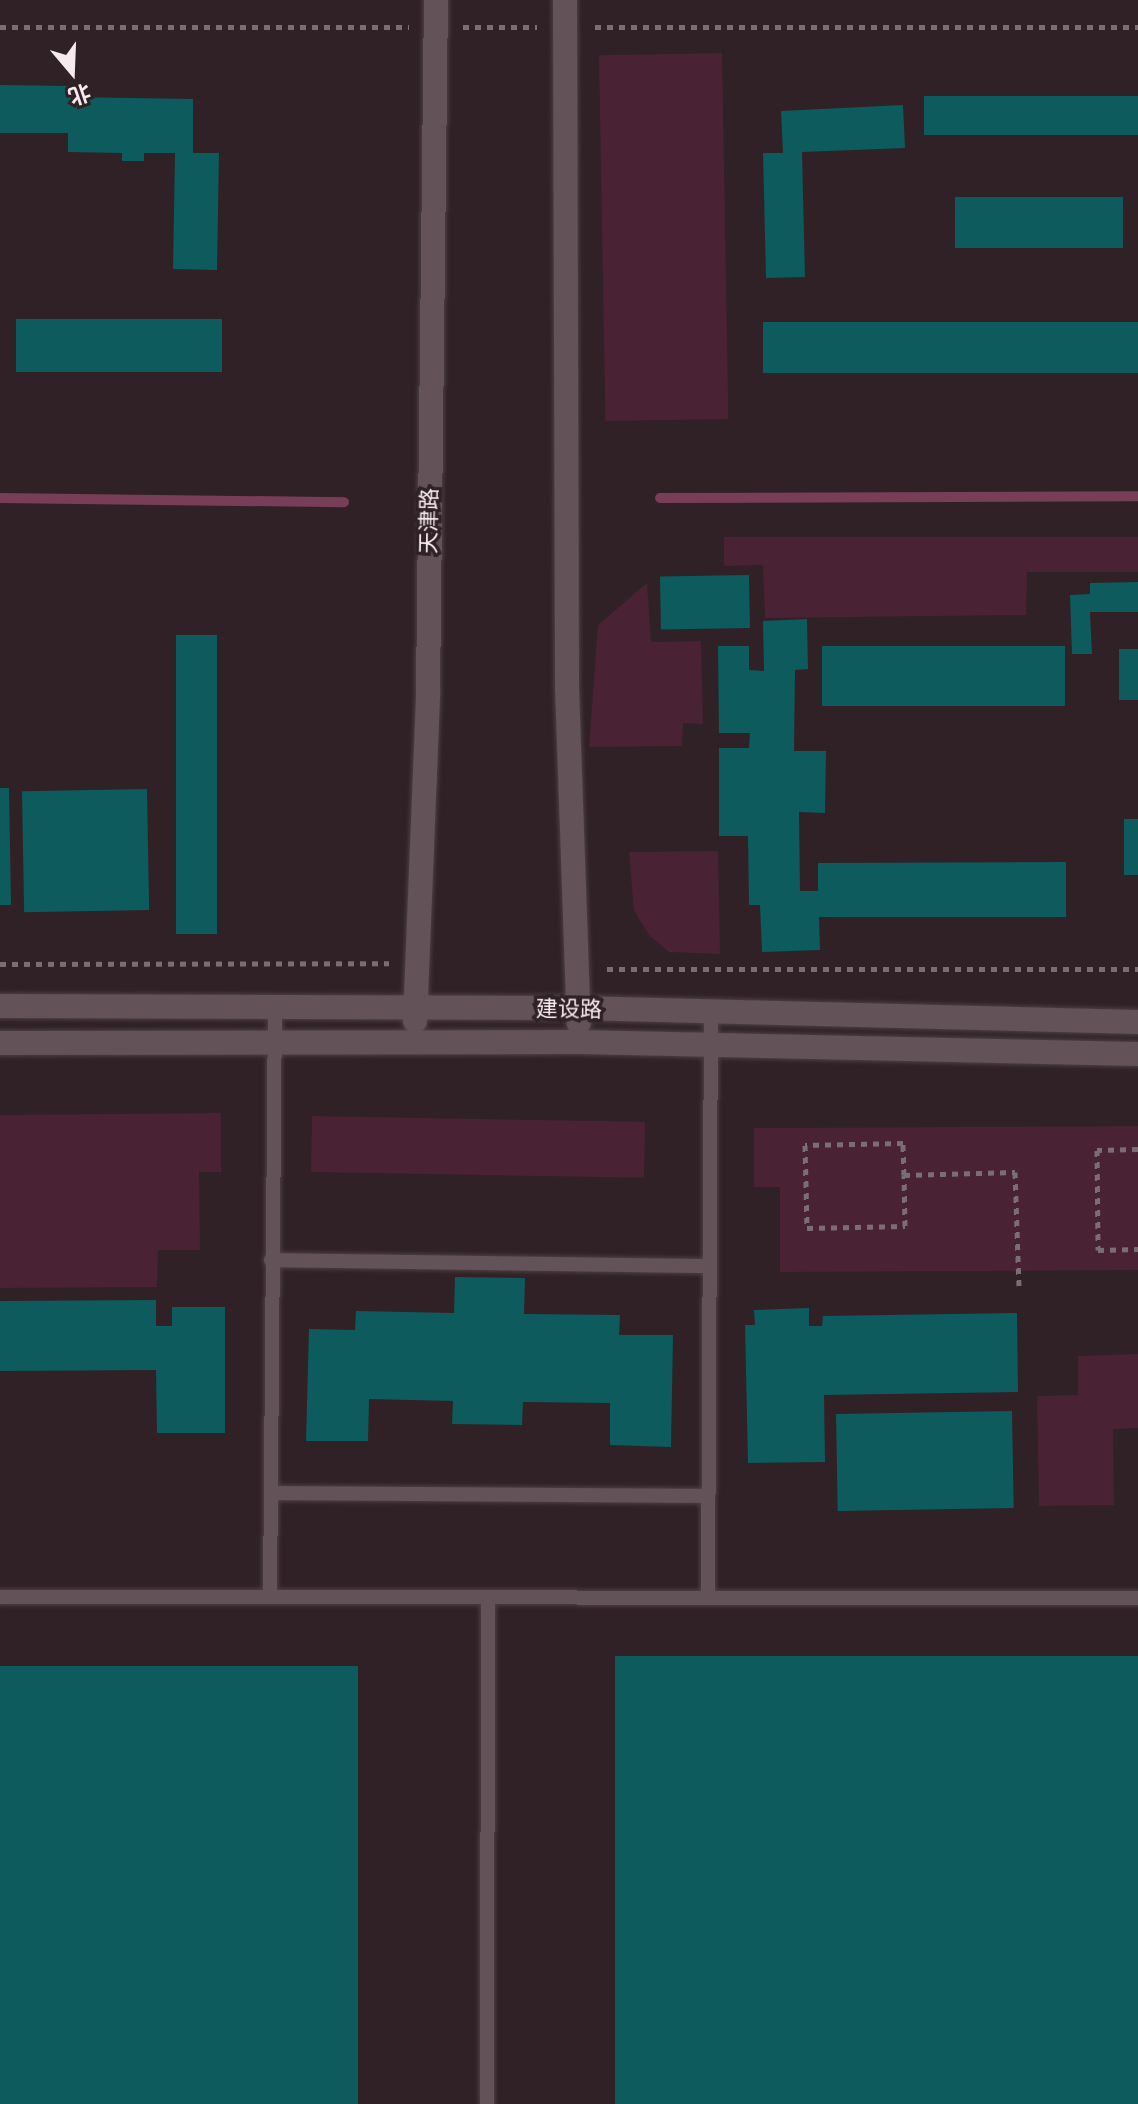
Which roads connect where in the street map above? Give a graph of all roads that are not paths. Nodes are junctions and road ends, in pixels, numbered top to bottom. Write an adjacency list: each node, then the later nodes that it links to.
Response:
1 (436, 0): 5 (street, 天津路)
2 (565, 0): 6 (street)
3 (0, 1006): 4 (street, 建设路)
4 (275, 1006): 5 (street, 建设路); 12 (lane)
5 (415, 1008): 6 (street, 建设路); 9 (street, 天津路)
6 (578, 1008): 7 (street, 建设路); 10 (street)
7 (711, 1012): 8 (street, 建设路); 13 (lane)
8 (1138, 1022)
9 (413, 1042): 10 (street, 建设路); 12 (street, 建设路)
10 (579, 1042): 13 (street, 建设路)
11 (0, 1043): 12 (street, 建设路)
12 (274, 1044): 15 (lane)
13 (712, 1045): 14 (street, 建设路); 16 (lane)
14 (1138, 1054)
15 (271, 1260): 16 (lane); 17 (lane)
16 (709, 1266): 18 (lane)
17 (271, 1493): 18 (lane); 20 (lane)
18 (708, 1496): 22 (lane)
19 (0, 1597): 20 (lane)
20 (270, 1597): 21 (lane)
21 (488, 1597): 22 (lane); 24 (lane)
22 (708, 1597): 23 (lane)
23 (1138, 1598)
24 (487, 2104)

